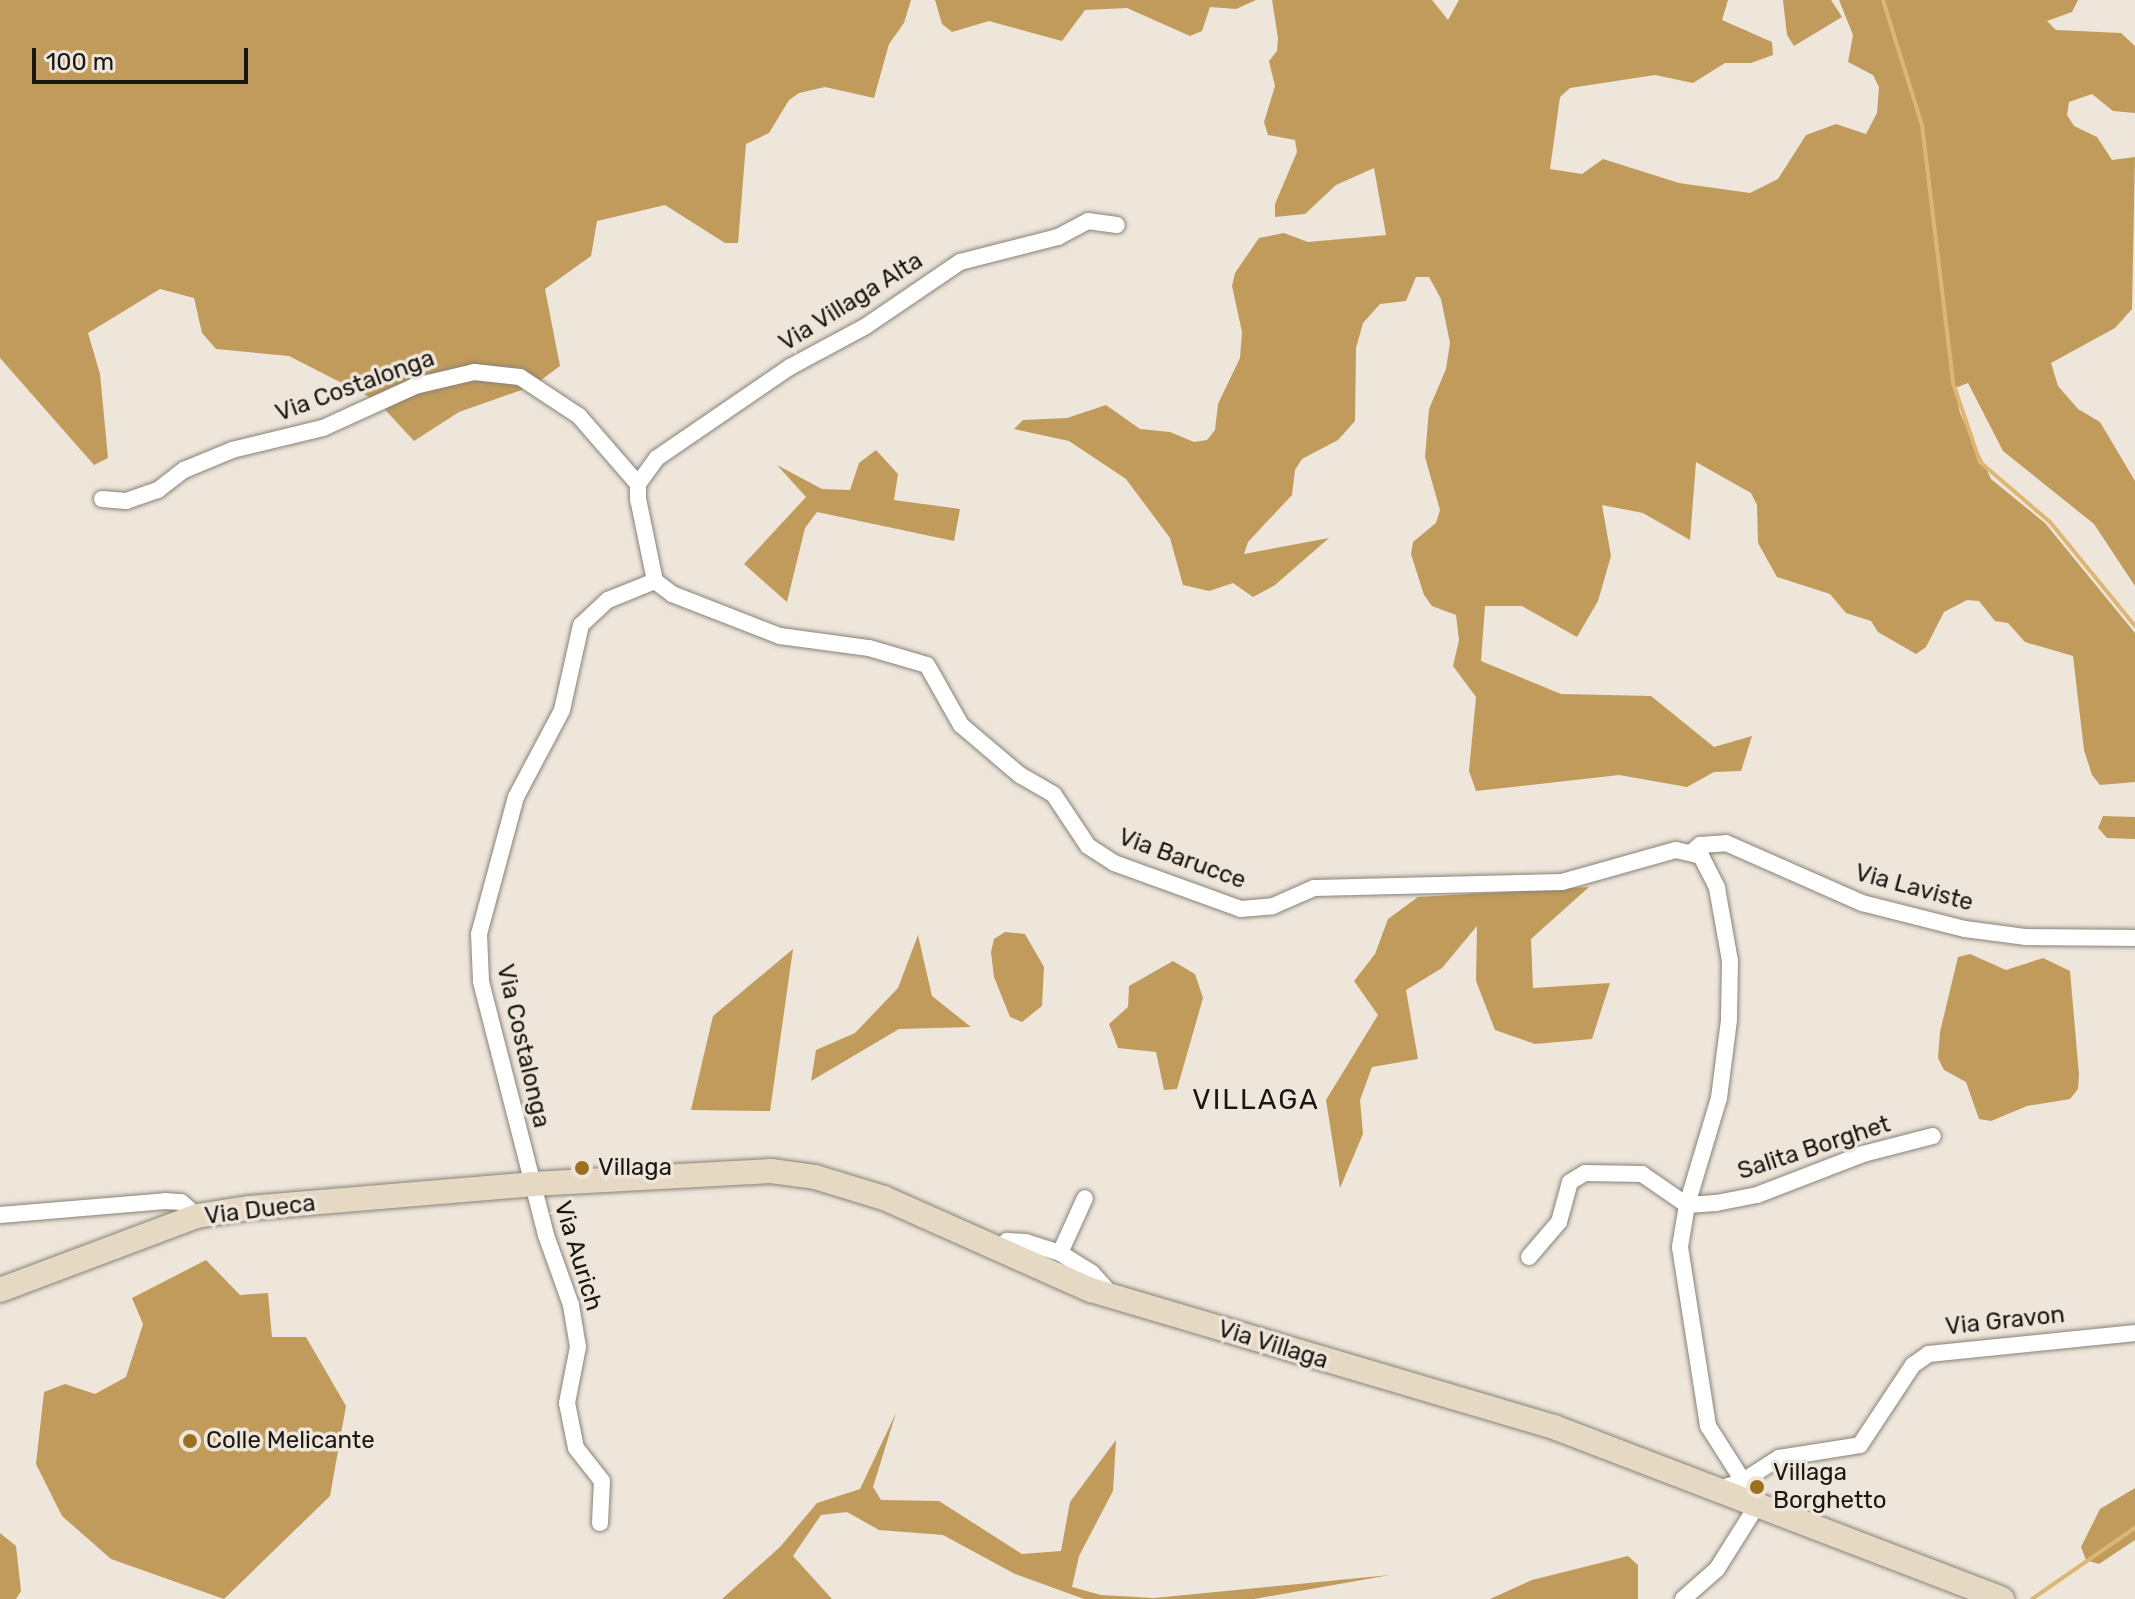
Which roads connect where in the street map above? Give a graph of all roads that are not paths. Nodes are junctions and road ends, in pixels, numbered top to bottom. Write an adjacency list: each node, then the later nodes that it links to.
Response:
1 (1117, 225): 2 (street, Via Villaga Alta)
2 (638, 484): 3 (street, Via Costalonga); 4 (street)
3 (102, 499)
4 (655, 581): 5 (street, Via Barucce); 8 (street, Via Costalonga)
5 (1692, 852): 6 (street, Via Laviste); 10 (street)
6 (2135, 938)
7 (1933, 1136): 10 (street, Salita Borghet)
8 (532, 1184): 12 (street, Via Dueca); 13 (street, Via Villaga); 21 (street, Via Aurich)
9 (1085, 1198): 14 (street)
10 (1687, 1205): 15 (street); 19 (street)
11 (0, 1215): 12 (street)
12 (197, 1216): 16 (street, Via Dueca)
13 (998, 1250): 14 (street); 17 (street, Via Villaga)
14 (1060, 1253): 17 (street)
15 (1529, 1257)
16 (0, 1290)
17 (1113, 1296): 19 (street, Via Villaga)
18 (2135, 1333): 19 (street, Via Gravon)
19 (1733, 1485): 20 (street, Via Villaga)
20 (1758, 1504): 22 (street); 23 (street, Via Villaga)
21 (600, 1523)
22 (1683, 1599)
23 (2002, 1599)

